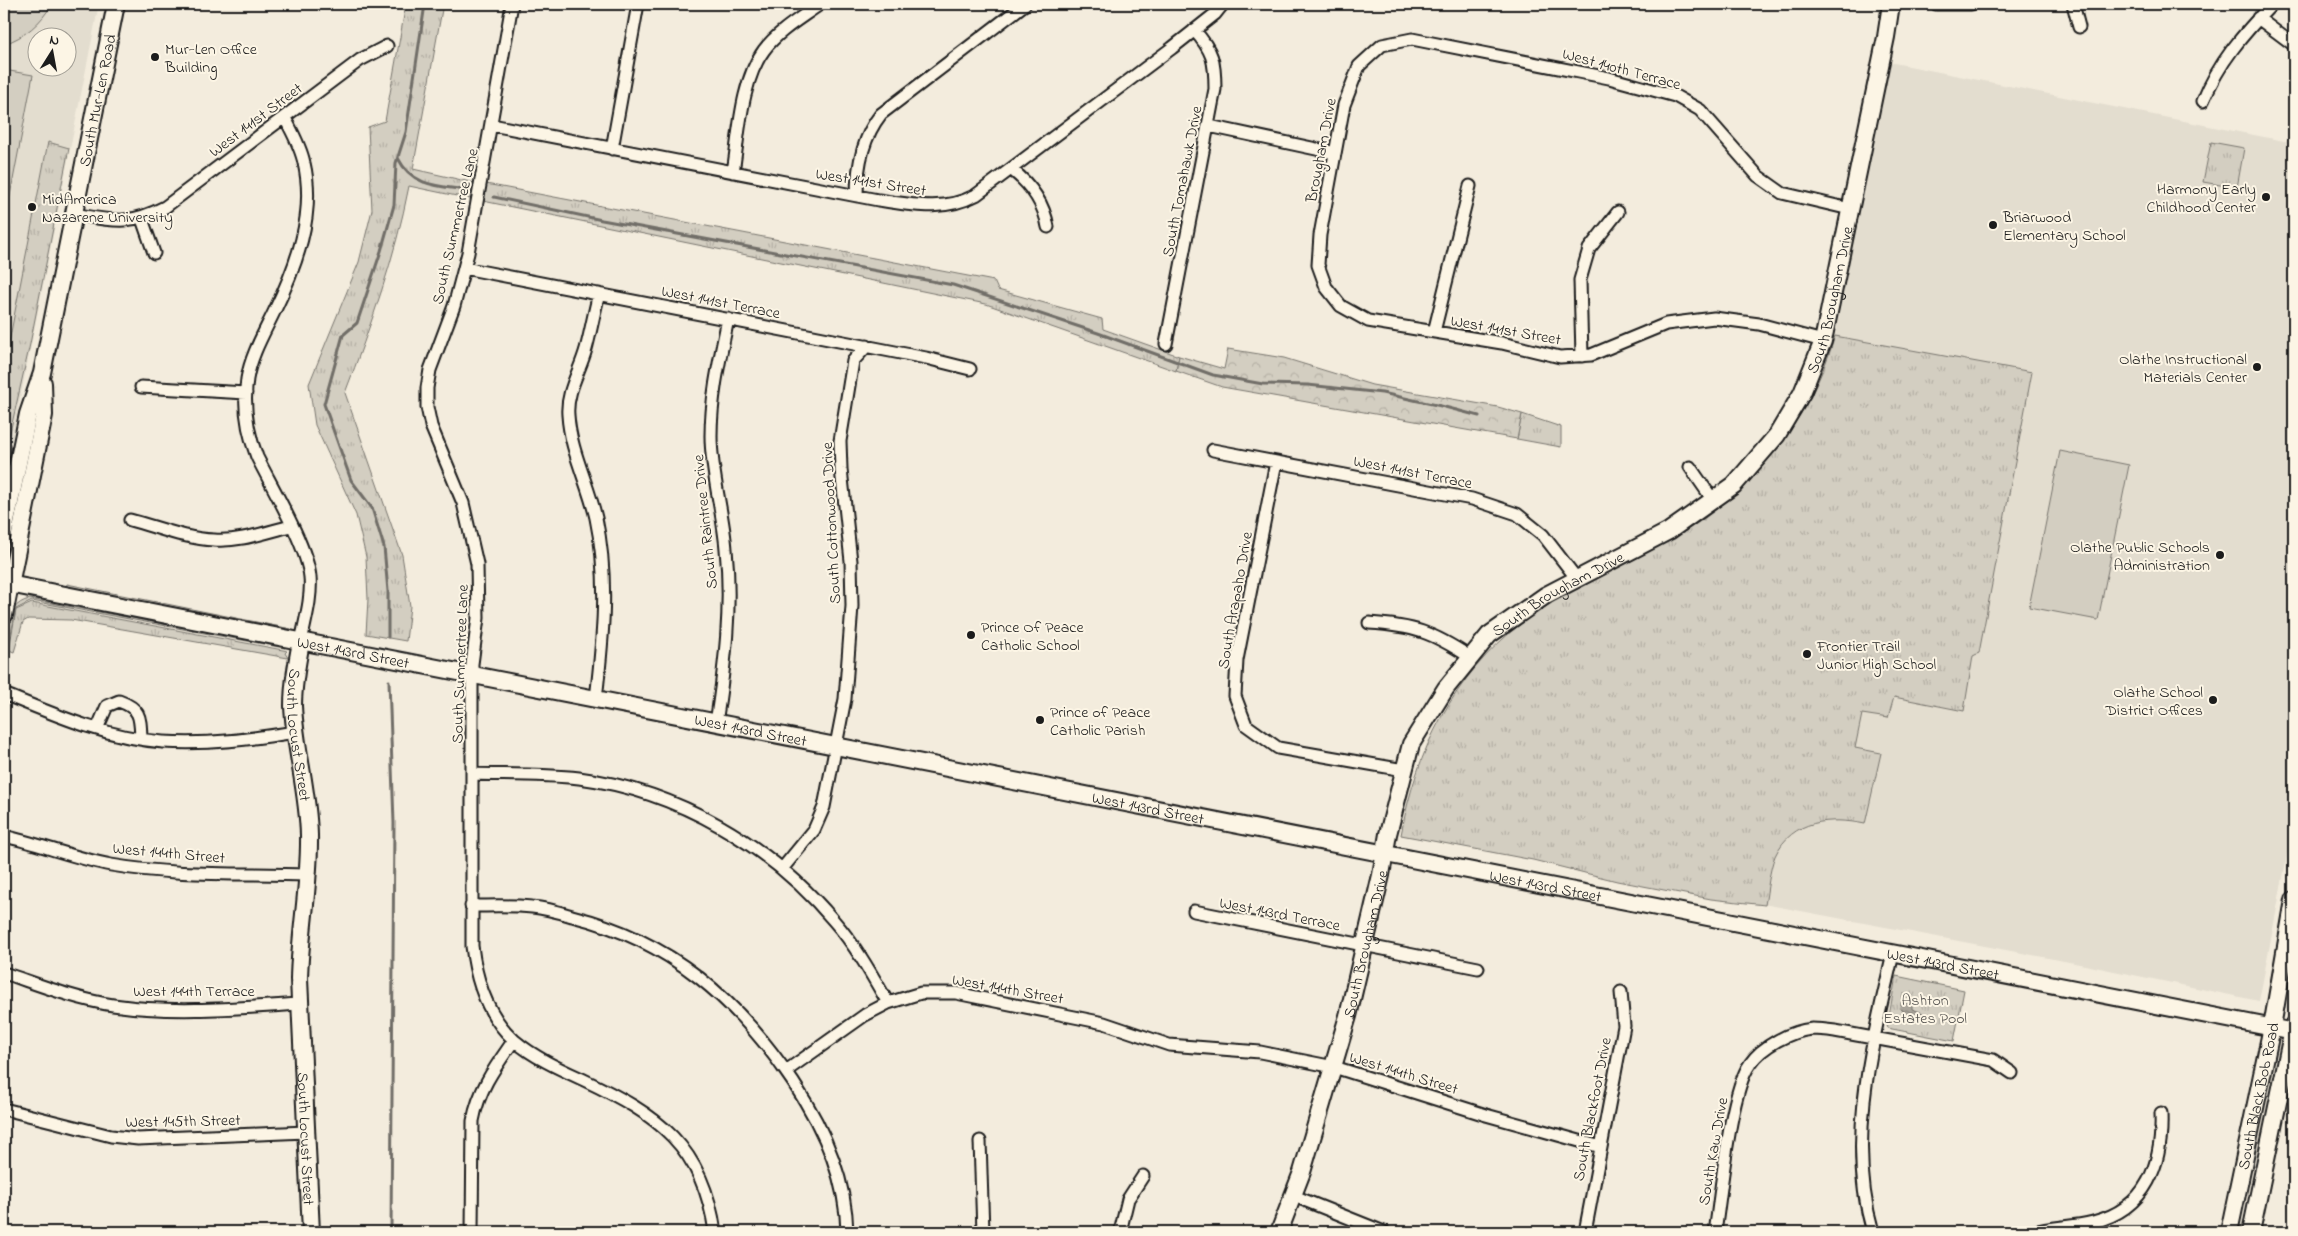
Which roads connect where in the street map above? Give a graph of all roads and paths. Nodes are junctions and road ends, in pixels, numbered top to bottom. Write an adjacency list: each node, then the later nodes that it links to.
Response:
1 (116, 4): 30 (street, South Mur-Len Road)
2 (512, 4): 20 (street, South Summertree Lane)
3 (638, 4): 22 (street)
4 (820, 4): 25 (street)
5 (1025, 4): 27 (street)
6 (1223, 4): 14 (street, West 141st Street)
7 (1891, 4): 28 (street, South Brougham Drive)
8 (1936, 4): 9 (street)
9 (1971, 4)
10 (2073, 4): 13 (street)
11 (2272, 4): 12 (street)
12 (2258, 18): 16 (street); 18 (street)
13 (2079, 27)
14 (1194, 30): 21 (street, South Tomahawk Drive); 24 (street, West 141st Street)
15 (1439, 44): 23 (street, Brougham Drive); 28 (street, West 140th Terrace)
16 (2294, 45)
17 (387, 46): 19 (street, West 141st Street)
18 (2202, 101)
19 (284, 118): 31 (street, West 141st Street); 46 (street, South Locust Street)
20 (492, 125): 22 (street, West 141st Street); 34 (street, South Summertree Lane)
21 (1209, 126): 23 (street); 40 (street, South Tomahawk Drive)
22 (612, 149): 25 (street, West 141st Street)
23 (1335, 153): 36 (street, Brougham Drive)
24 (1011, 169): 27 (street, West 141st Street); 32 (street)
25 (733, 172): 27 (street, West 141st Street)
26 (1470, 186): 38 (street)
27 (857, 196)
28 (1850, 209): 39 (street, South Brougham Drive)
29 (1618, 212): 42 (street)
30 (74, 214): 31 (street, West 141st Street); 44 (street, South Mur-Len Road)
31 (142, 219): 33 (street)
32 (1048, 227)
33 (154, 253)
34 (464, 268): 35 (street, West 141st Terrace); 60 (street, South Summertree Lane)
35 (599, 294): 37 (street, West 141st Terrace); 62 (street)
36 (1357, 315): 38 (street, West 141st Street)
37 (728, 319): 41 (street, West 141st Terrace); 63 (street, South Raintree Drive)
38 (1434, 332): 42 (street, West 141st Street)
39 (1823, 341): 42 (street, West 141st Street); 50 (street, South Brougham Drive)
40 (1166, 344)
41 (867, 346): 43 (street, West 141st Terrace); 67 (street, South Cottonwood Drive)
42 (1582, 356)
43 (970, 369)
44 (42, 373): 53 (street, South Mur-Len Road); 55 (street, South Mur-Len Road)
45 (141, 387): 46 (street)
46 (246, 393): 52 (street, South Locust Street)
47 (1213, 450): 48 (street, West 141st Terrace)
48 (1276, 462): 54 (street, West 141st Terrace); 68 (street, South Arapaho Drive)
49 (1690, 467): 50 (street)
50 (1713, 500): 54 (street, South Brougham Drive)
51 (130, 520): 52 (street)
52 (291, 526): 58 (street, South Locust Street)
53 (4, 532)
54 (1577, 579): 59 (street, South Brougham Drive)
55 (7, 584): 56 (street, South Mur-Len Road); 58 (street, West 143rd Street)
56 (4, 615)
57 (1369, 624): 59 (street)
58 (301, 642): 60 (street, West 143rd Street); 65 (street, South Locust Street)
59 (1470, 657): 68 (street, South Brougham Drive)
60 (473, 676): 62 (street, West 143rd Street); 69 (street, South Summertree Lane)
61 (4, 694): 64 (street)
62 (596, 699): 63 (street, West 143rd Street)
63 (716, 723): 67 (street, West 143rd Street)
64 (97, 729): 66 (street); 66 (street)
65 (296, 732): 66 (street); 73 (street, South Locust Street)
66 (141, 738)
67 (836, 746): 71 (street, West 143rd Street); 72 (street, South Cottonwood Drive)
68 (1404, 770): 71 (street, South Brougham Drive)
69 (473, 774): 72 (street); 75 (street, South Summertree Lane)
70 (4, 836): 73 (street, West 144th Street)
71 (1385, 854): 77 (street, South Brougham Drive); 78 (street, West 143rd Street)
72 (782, 869): 82 (street)
73 (306, 874): 83 (street, South Locust Street)
74 (2294, 900): 84 (street, South Black Bob Road)
75 (472, 906): 87 (street, South Summertree Lane); 89 (street)
76 (1194, 912): 77 (street, West 143rd Terrace)
77 (1365, 946): 79 (street, West 143rd Terrace); 88 (street, South Brougham Drive)
78 (1892, 954): 84 (street, West 143rd Street); 86 (street)
79 (1478, 968)
80 (4, 973): 83 (street, West 144th Terrace)
81 (1621, 992): 95 (street, South Blackfoot Drive)
82 (888, 1003): 88 (street, West 144th Street); 89 (street, West 144th Street)
83 (300, 1004): 93 (street, South Locust Street)
84 (2272, 1027): 85 (street, West 143rd Street); 110 (street, South Black Bob Road)
85 (2294, 1029): 111 (street, South Black Bob Road)
86 (1876, 1037): 90 (street); 107 (street, South Kaw Drive); 108 (street)
87 (514, 1040): 99 (street); 100 (street, South Summertree Lane)
88 (1334, 1067): 95 (street, West 144th Street); 97 (street, South Brougham Drive)
89 (786, 1071): 101 (street)
90 (2012, 1073)
91 (4, 1109): 93 (street, West 145th Street)
92 (2161, 1113): 109 (street)
93 (306, 1132): 98 (street, South Locust Street)
94 (980, 1141): 102 (street)
95 (1601, 1148): 106 (street, South Blackfoot Drive)
96 (1143, 1176): 103 (street)
97 (1294, 1196): 104 (street, South Brougham Drive); 105 (street)
98 (311, 1232)
99 (472, 1232)
100 (716, 1232)
101 (847, 1232)
102 (983, 1232)
103 (1120, 1232)
104 (1279, 1232)
105 (1384, 1232)
106 (1585, 1232)
107 (1715, 1232)
108 (1874, 1232)
109 (2033, 1232)
110 (2229, 1232)
111 (2251, 1232)

